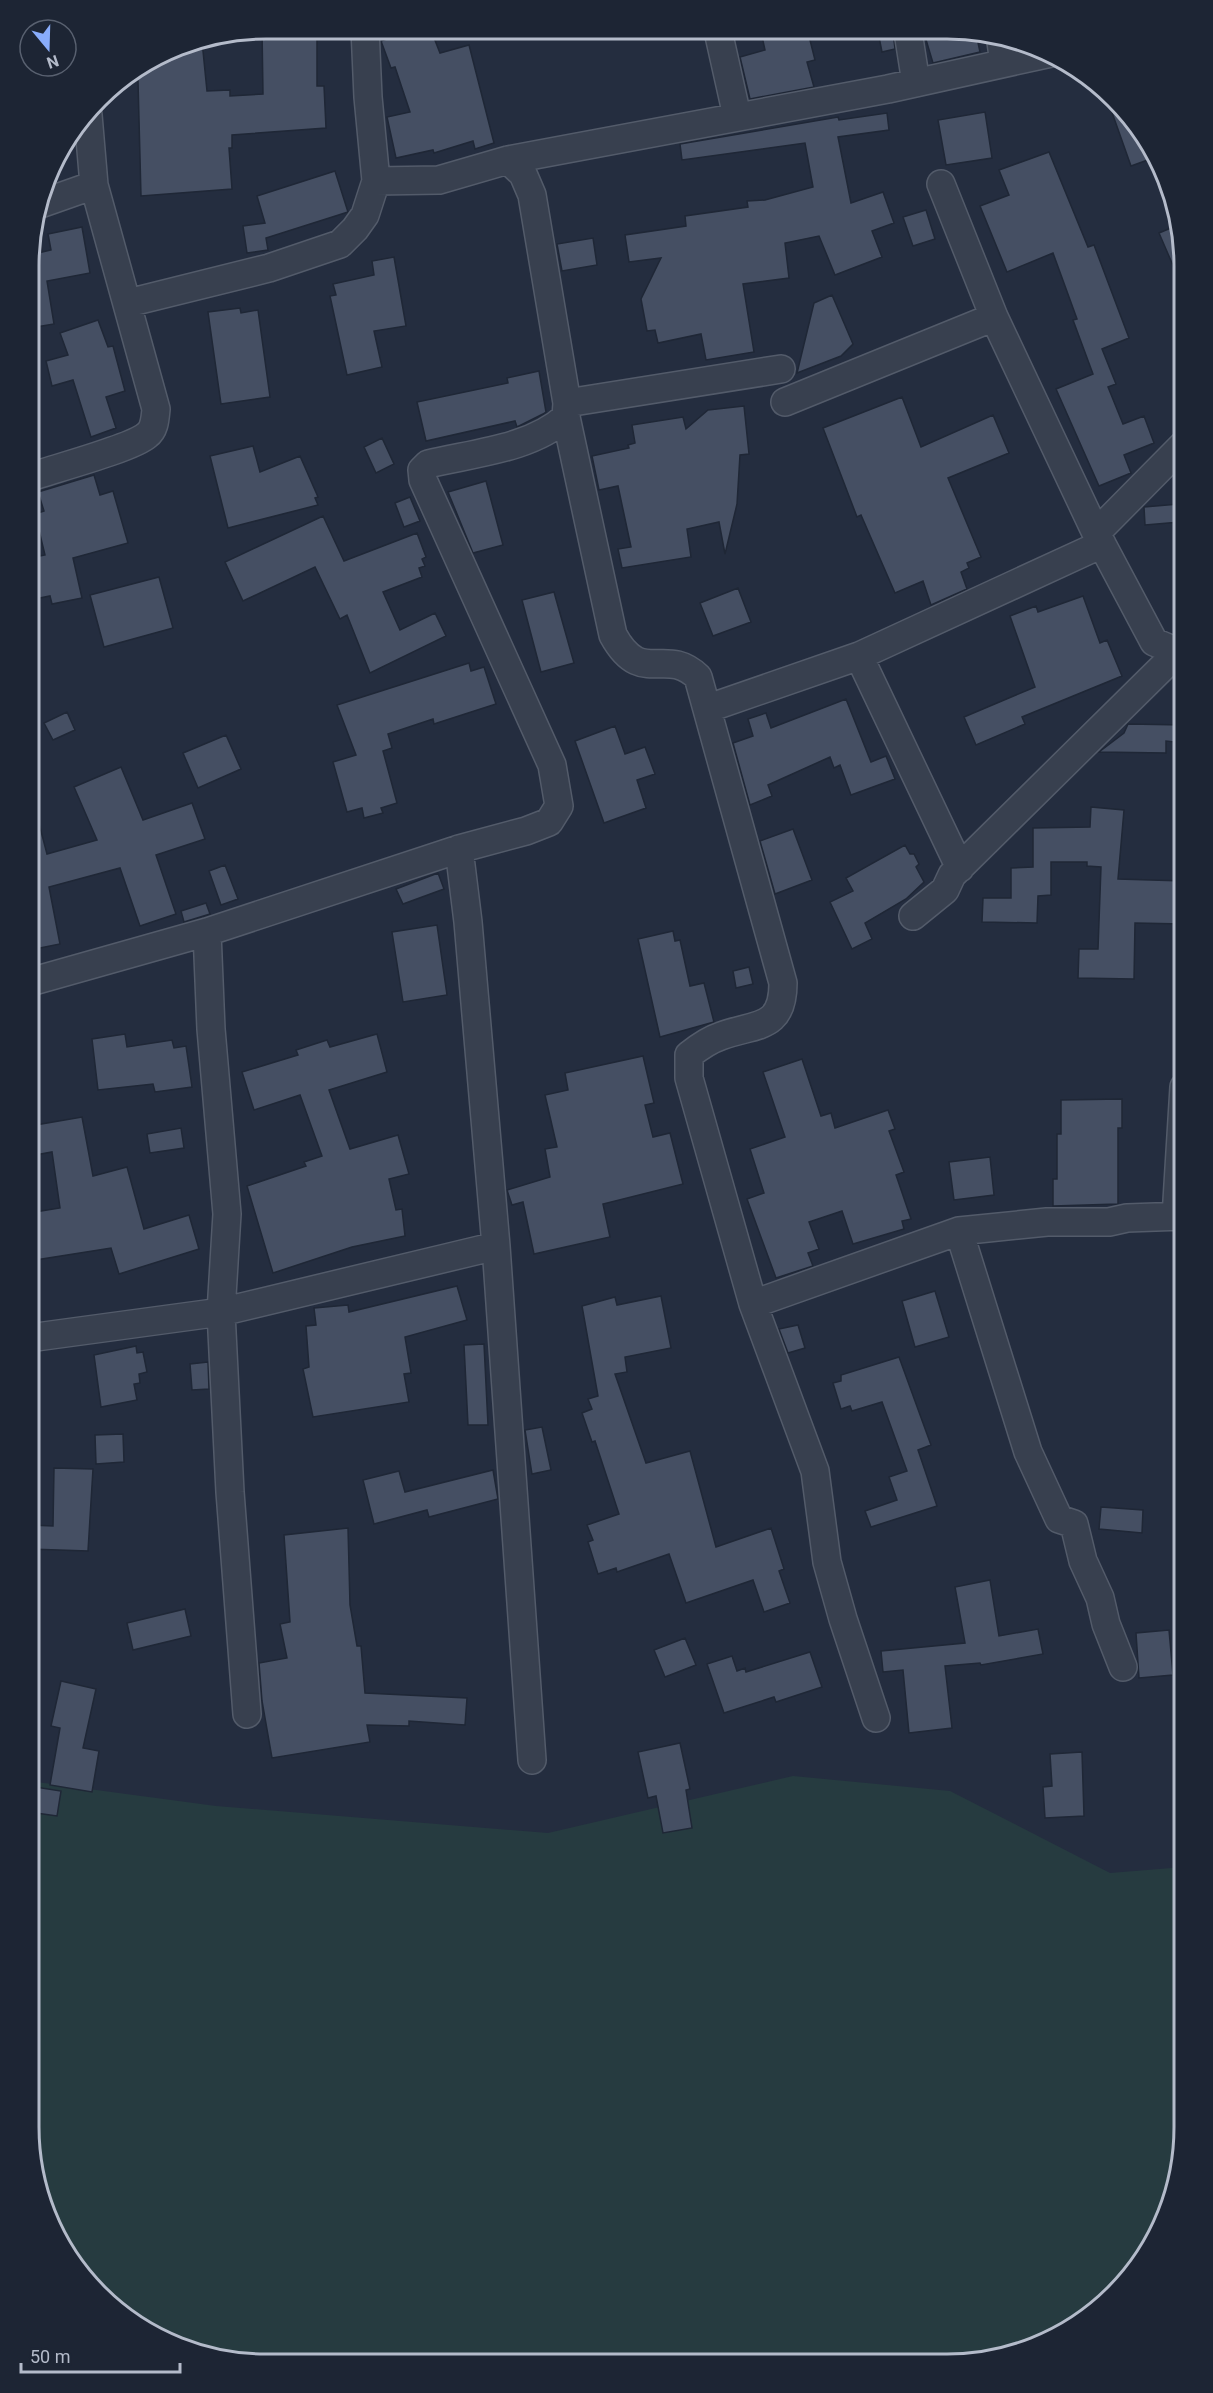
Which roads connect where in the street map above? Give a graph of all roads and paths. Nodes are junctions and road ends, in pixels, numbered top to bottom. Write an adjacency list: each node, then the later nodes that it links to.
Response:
1 (365, 39): 11 (street)
2 (720, 39): 8 (street)
3 (909, 39): 7 (street)
4 (1002, 46): 6 (street)
5 (1034, 56): 6 (street)
6 (1004, 63): 7 (street)
7 (916, 83): 8 (street)
8 (737, 116): 10 (street)
9 (89, 124): 13 (street)
10 (508, 160): 11 (street); 19 (street)
11 (376, 181): 15 (street)
12 (941, 184): 16 (street)
13 (94, 185): 14 (street); 15 (street)
14 (49, 201)
15 (128, 303): 21 (street)
16 (994, 317): 18 (street); 22 (street)
17 (781, 369): 19 (street)
18 (785, 402)
19 (567, 410): 26 (street); 27 (street)
20 (1174, 455): 22 (street)
21 (39, 474)
22 (1099, 538): 23 (street); 24 (street)
23 (1174, 649)
24 (859, 656): 26 (street); 28 (street)
25 (1174, 658): 28 (street)
26 (709, 708): 35 (street)
27 (459, 849): 30 (street); 34 (street)
28 (960, 868): 29 (street)
29 (913, 916)
30 (207, 932): 31 (street); 36 (street)
31 (39, 979)
32 (1174, 1217): 33 (street)
33 (959, 1231): 35 (street); 38 (street)
34 (496, 1246): 36 (street); 41 (street)
35 (753, 1304): 40 (street)
36 (221, 1312): 37 (street); 39 (street)
37 (39, 1337)
38 (1123, 1667)
39 (247, 1714)
40 (876, 1718)
41 (532, 1760)

